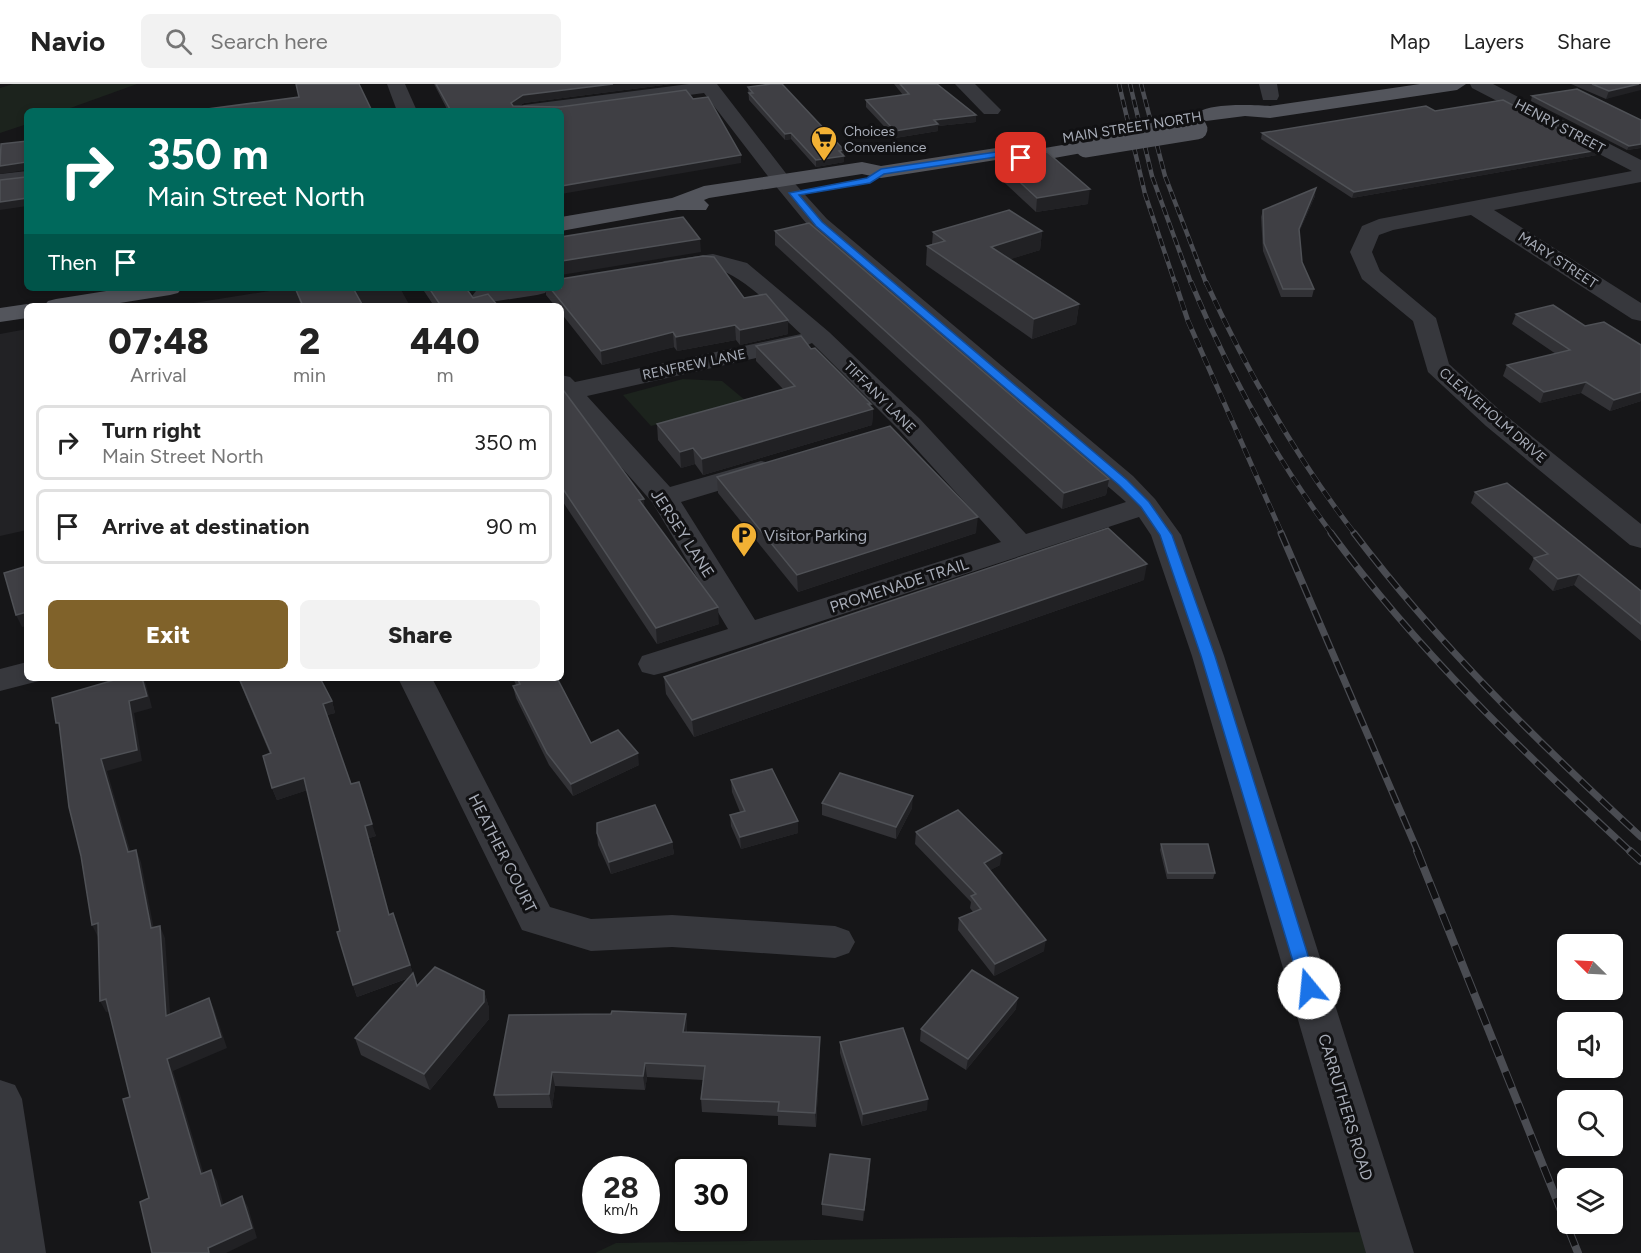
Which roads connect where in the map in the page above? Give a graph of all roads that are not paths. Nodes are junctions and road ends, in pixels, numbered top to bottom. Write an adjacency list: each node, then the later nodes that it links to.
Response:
1 (396, 84): 7 (street)
2 (964, 84): 9 (street)
3 (1457, 84): 6 (main road, MAIN STREET NORTH)
4 (1479, 84): 10 (street, HENRY STREET)
5 (708, 85): 8 (street); 14 (street, CARRUTHERS ROAD)
6 (1270, 97): 14 (main road, MAIN STREET NORTH, bridge)
7 (406, 108)
8 (545, 108)
9 (991, 110)
10 (1641, 168)
11 (1641, 176): 15 (street, CLEAVEHOLM DRIVE)
12 (24, 177): 13 (street)
13 (0, 180)
14 (787, 187): 16 (main road, MAIN STREET NORTH); 29 (street, CARRUTHERS ROAD)
15 (1474, 207): 23 (street, MARY STREET); 30 (street, CLEAVEHOLM DRIVE)
16 (564, 223)
17 (649, 270): 25 (street, TIFFANY LANE)
18 (151, 291): 21 (main road)
19 (520, 291): 20 (street)
20 (485, 297)
21 (75, 303)
22 (24, 311): 24 (main road)
23 (1641, 314)
24 (0, 315)
25 (820, 337): 26 (street, RENFREW LANE); 31 (street, TIFFANY LANE)
26 (564, 388): 28 (street, JERSEY LANE)
27 (787, 462): 28 (street)
28 (664, 498): 32 (street, JERSEY LANE)
29 (1145, 505): 31 (street, PROMENADE TRAIL); 40 (street, CARRUTHERS ROAD)
30 (1641, 539)
31 (1020, 545): 32 (street, PROMENADE TRAIL)
32 (748, 635): 33 (street, PROMENADE TRAIL)
33 (654, 664)
34 (24, 673): 35 (street)
35 (0, 680)
36 (417, 681): 37 (street, HEATHER COURT)
37 (835, 942)
38 (0, 1106): 39 (street)
39 (22, 1253)
40 (1390, 1253)

